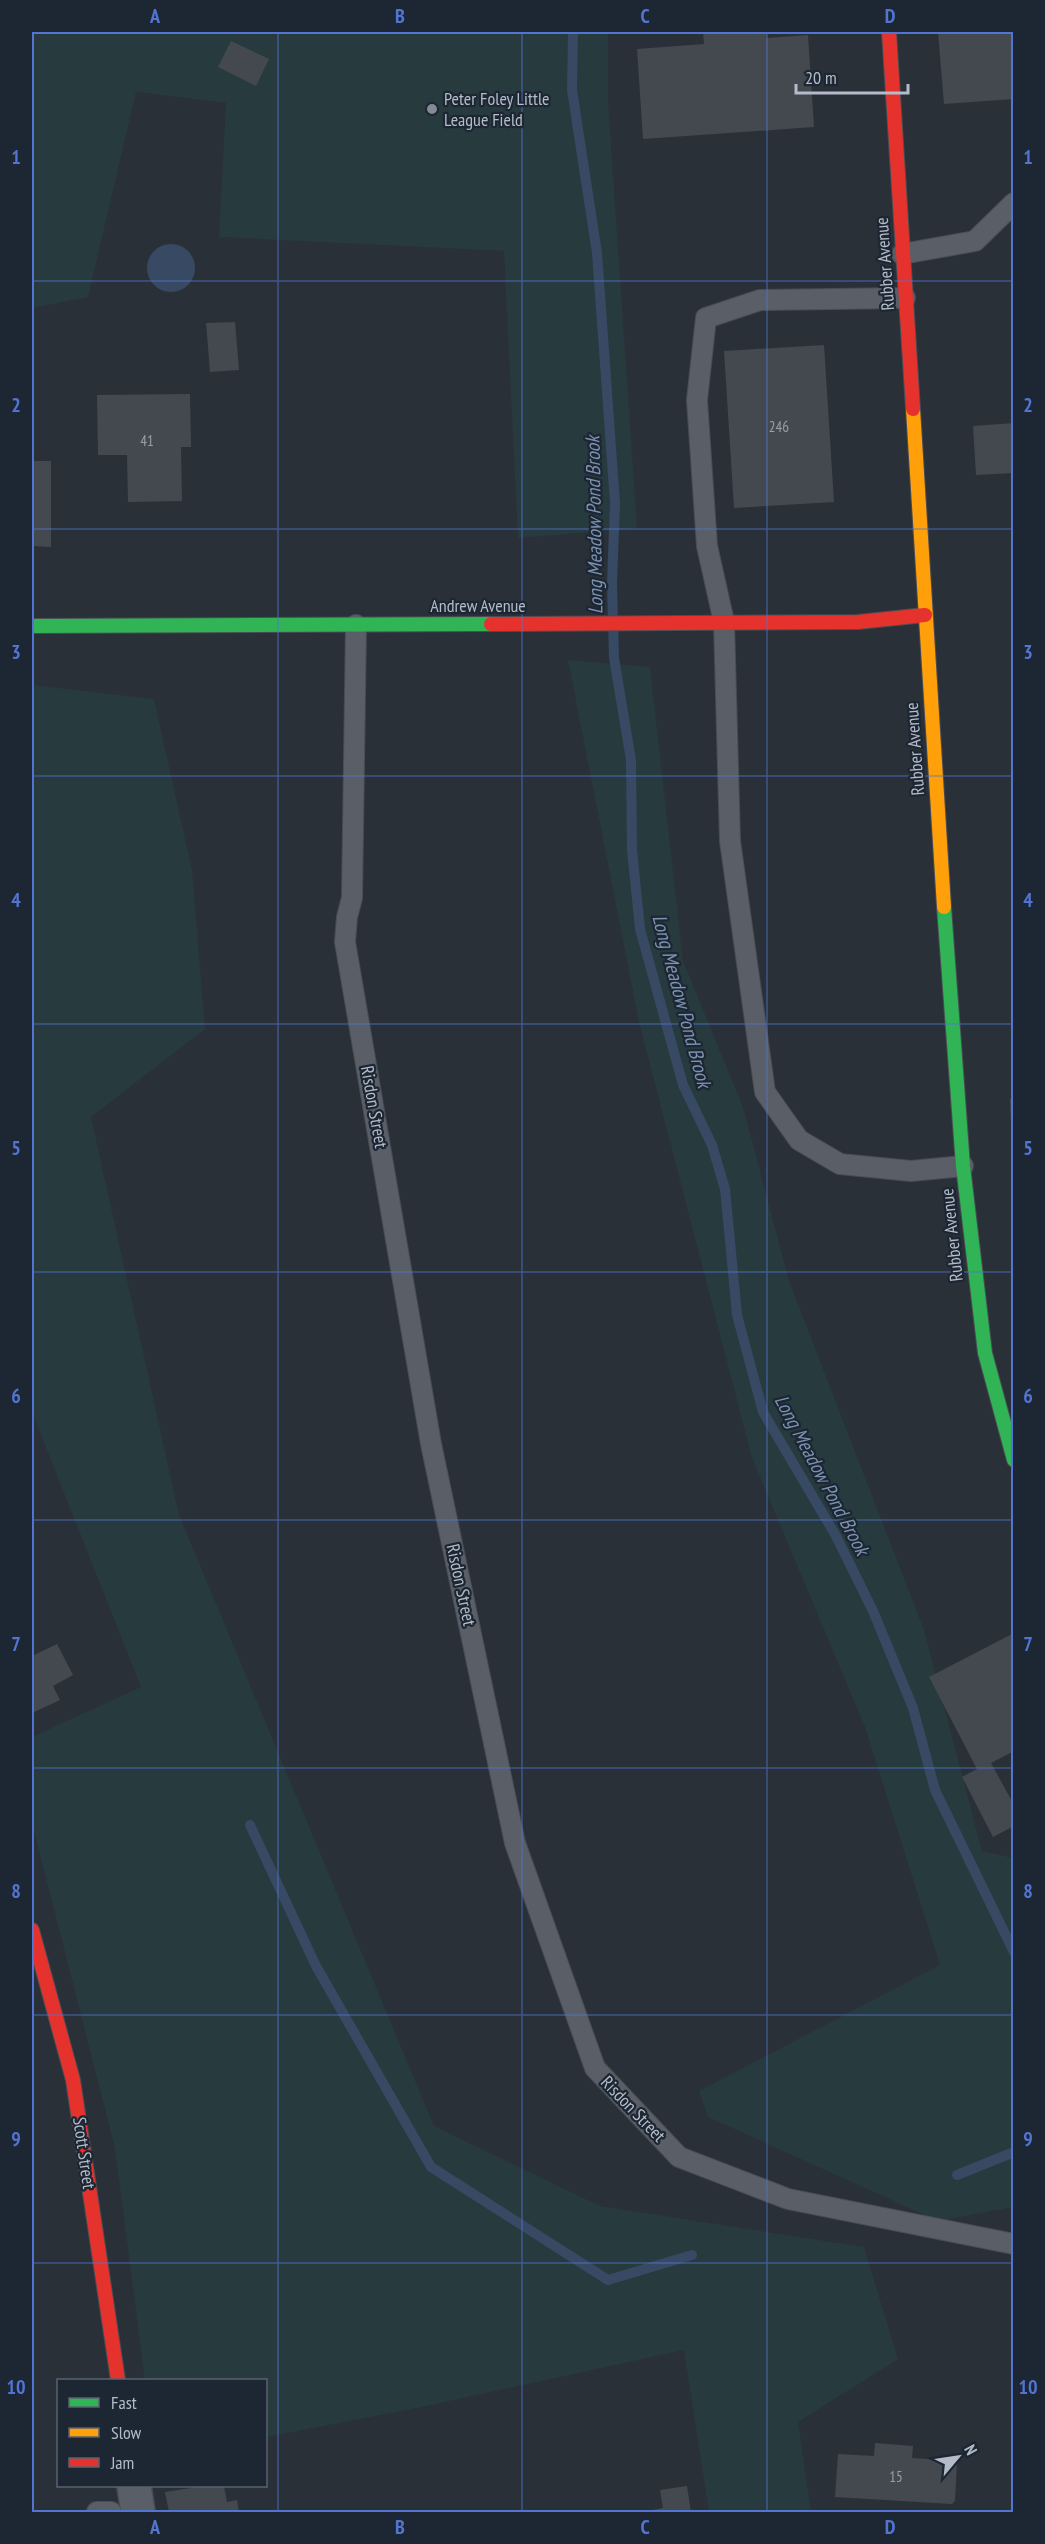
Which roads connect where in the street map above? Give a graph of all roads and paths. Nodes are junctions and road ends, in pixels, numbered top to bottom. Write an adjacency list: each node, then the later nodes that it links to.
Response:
1 (889, 32): 3 (street, Rubber Avenue)
2 (1014, 203): 3 (lane)
3 (902, 254): 4 (street, Rubber Avenue)
4 (905, 298): 5 (street, Rubber Avenue); 6 (lane)
5 (925, 615): 6 (street, Andrew Avenue); 9 (street, Rubber Avenue)
6 (724, 622): 7 (street, Andrew Avenue); 9 (lane)
7 (356, 625): 8 (street, Andrew Avenue); 13 (lane, Risdon Street)
8 (32, 626)
9 (963, 1166): 10 (street, Rubber Avenue)
10 (1005, 1397): 11 (street, Rubber Avenue)
11 (1014, 1460)
12 (32, 1930): 14 (street, Scott Street)
13 (1014, 2244)
14 (118, 2379)
15 (134, 2487): 18 (street)
16 (98, 2512): 17 (lane)
17 (111, 2512)
18 (138, 2512)

